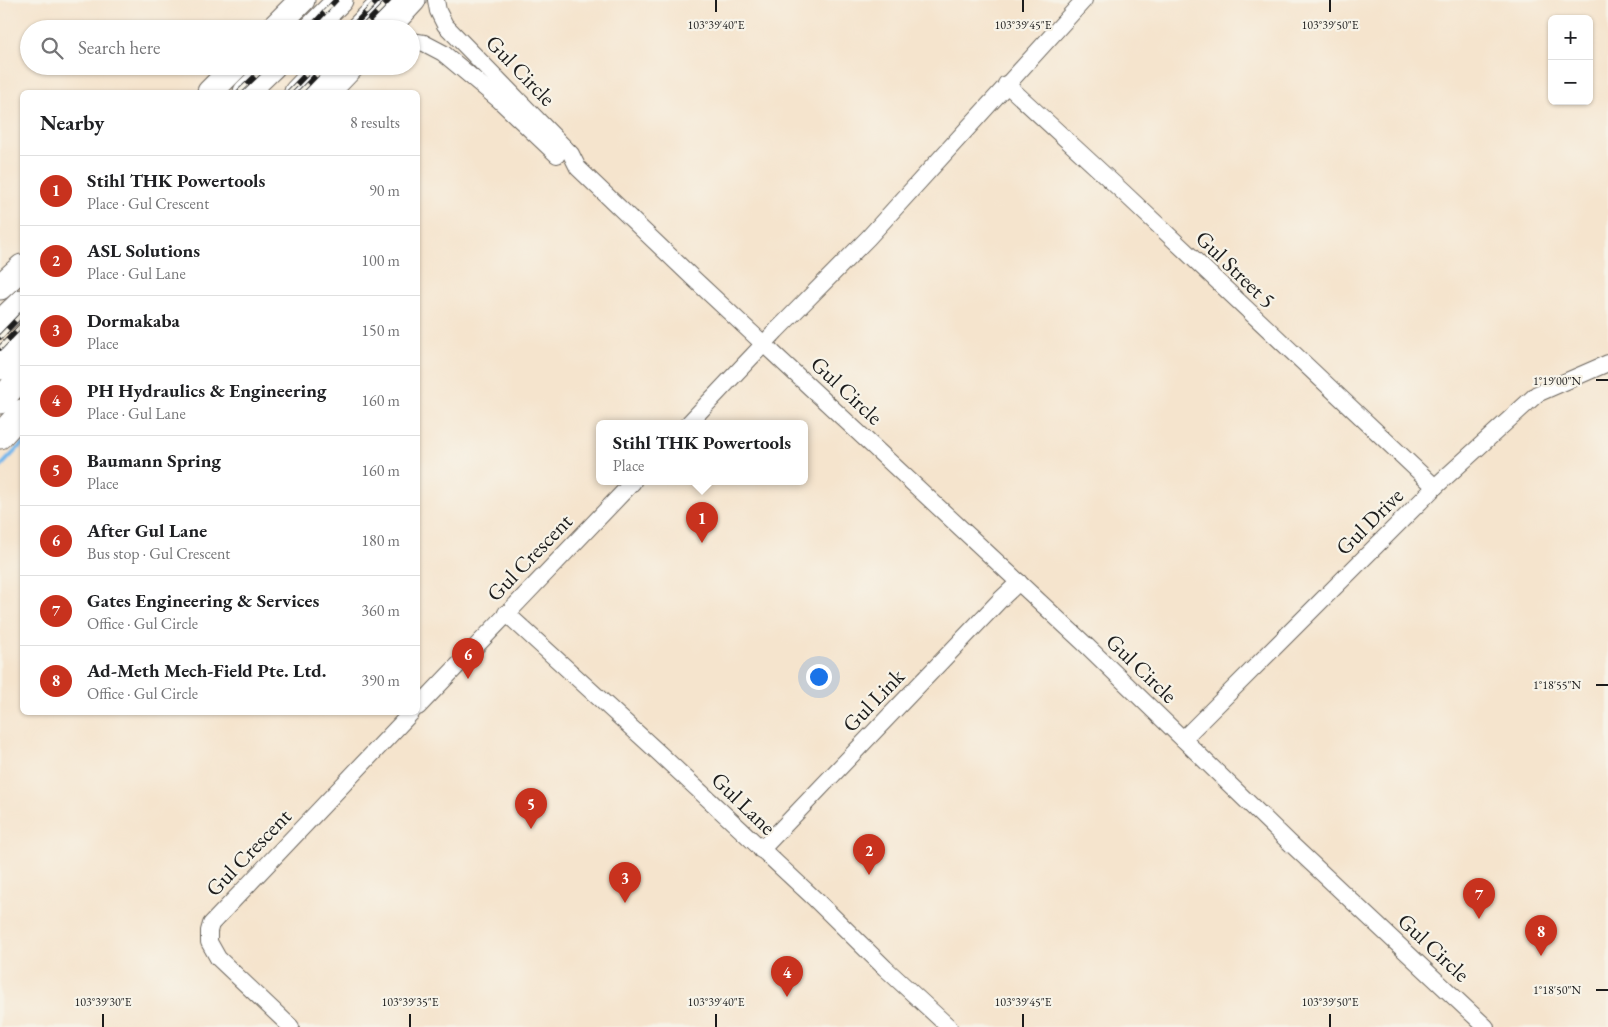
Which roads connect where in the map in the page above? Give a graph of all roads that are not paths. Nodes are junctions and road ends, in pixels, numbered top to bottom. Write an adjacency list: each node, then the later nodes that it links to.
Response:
1 (302, 0): 7 (main road)
2 (340, 0): 8 (main road)
3 (386, 0): 9 (main road)
4 (412, 0): 10 (main road)
5 (436, 0): 21 (street, Gul Circle)
6 (1084, 0): 16 (street)
7 (282, 20)
8 (320, 20)
9 (367, 20)
10 (394, 20)
11 (420, 42): 21 (street, Gul Circle)
12 (227, 75): 17 (main road)
13 (264, 75): 18 (main road)
14 (313, 75): 19 (main road)
15 (343, 75): 20 (main road)
16 (1006, 84): 26 (street); 38 (street, Gul Street 5)
17 (212, 90)
18 (248, 90)
19 (299, 90)
20 (329, 90)
21 (578, 168): 26 (street, Gul Circle)
22 (20, 269): 23 (main road)
23 (0, 287)
24 (20, 304): 25 (main road)
25 (0, 323)
26 (764, 343): 35 (street); 39 (street, Gul Circle)
27 (20, 346): 29 (main road)
28 (1608, 363): 38 (street, Gul Drive)
29 (0, 367)
30 (20, 378): 32 (main road)
31 (20, 390): 33 (main road)
32 (0, 400)
33 (0, 407)
34 (20, 414): 36 (main road)
35 (692, 420)
36 (0, 436)
37 (630, 485): 40 (street, Gul Crescent)
38 (1435, 487): 43 (street, Gul Drive)
39 (1019, 582): 43 (street, Gul Circle); 44 (street, Gul Link)
40 (506, 613): 41 (street, Gul Crescent); 44 (street, Gul Lane)
41 (420, 705)
42 (409, 715): 45 (street, Gul Crescent)
43 (1183, 739): 47 (street, Gul Circle)
44 (761, 850): 46 (street, Gul Lane)
45 (291, 1027)
46 (949, 1027)
47 (1486, 1027)

